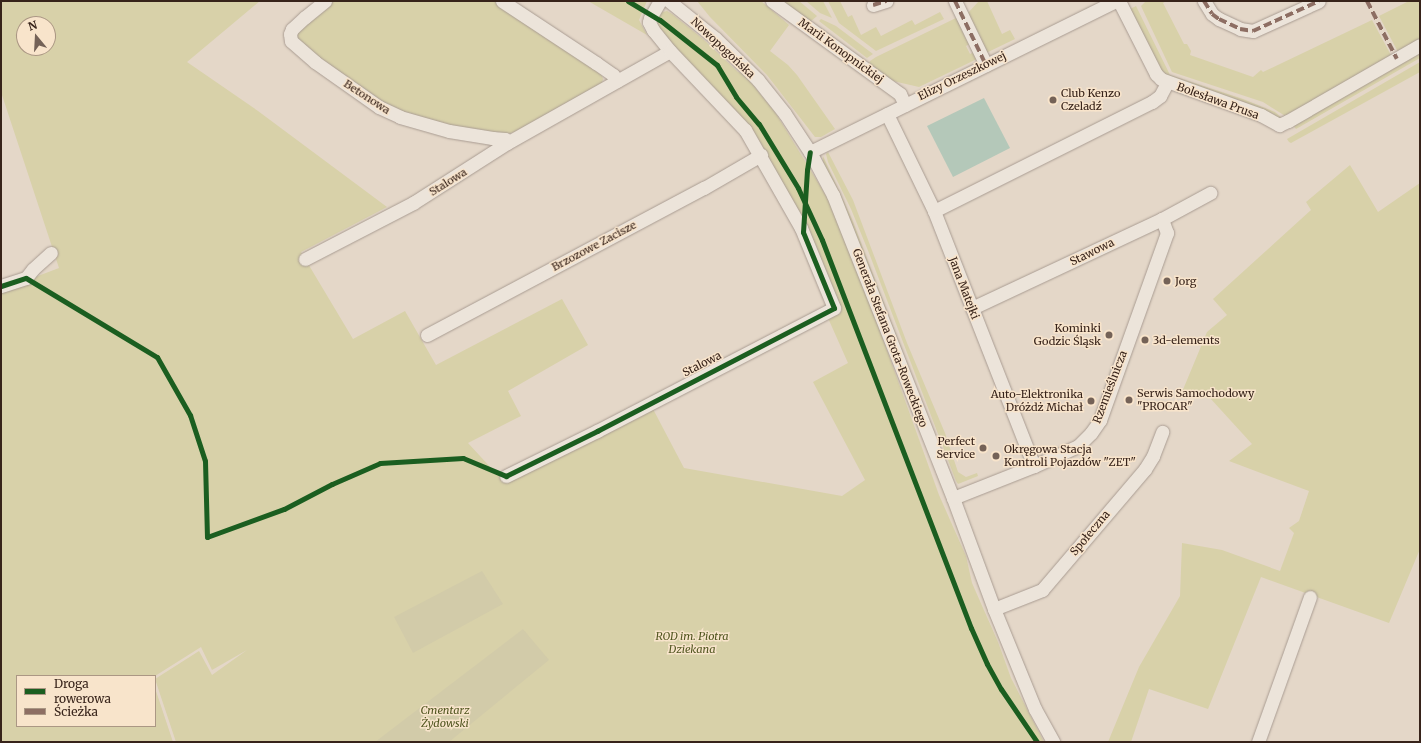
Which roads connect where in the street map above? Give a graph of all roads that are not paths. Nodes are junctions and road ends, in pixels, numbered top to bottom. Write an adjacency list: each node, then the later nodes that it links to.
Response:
1 (325, 1): 21 (street, Betonowa)
2 (502, 1): 17 (street)
3 (660, 1): 14 (street)
4 (669, 1): 16 (street, Nowopogońska)
5 (772, 1): 19 (street, Marii Konopnickiej)
6 (886, 1): 12 (street)
7 (955, 1): 15 (street)
8 (1115, 1): 15 (street, Elizy Orzeszkowej)
9 (1119, 1): 18 (street)
10 (1204, 1): 11 (street)
11 (1319, 1)
12 (873, 5)
13 (1420, 45): 18 (street, Bolesława Prusa)
14 (670, 51): 17 (street, Stalowa); 24 (street)
15 (986, 65): 19 (street, Elizy Orzeszkowej)
16 (758, 80): 23 (street, Generała Stefana Grota-Roweckiego)
17 (617, 81): 22 (street, Stalowa)
18 (1168, 83): 27 (street, Bolesława Prusa)
19 (905, 105): 20 (street, Elizy Orzeszkowej)
20 (886, 114): 23 (street, Elizy Orzeszkowej); 27 (street, Jana Matejki)
21 (481, 136): 22 (street, Betonowa); 25 (street)
22 (507, 143): 25 (street, Stalowa)
23 (810, 152): 37 (street, Generała Stefana Grota-Roweckiego)
24 (760, 155): 33 (street, Brzozowe Zacisze); 36 (street, Stalowa)
25 (486, 158): 30 (street, Stalowa)
26 (1210, 193): 28 (street, Stawowa)
27 (934, 211): 32 (street, Jana Matejki)
28 (1162, 219): 32 (street, Stawowa); 35 (street, Rzemieślnicza)
29 (51, 253): 31 (street)
30 (305, 259)
31 (1, 286)
32 (972, 308): 35 (street, Jana Matejki)
33 (427, 335)
34 (1162, 432): 39 (street, Społeczna)
35 (1034, 466): 37 (street, Rzemieślnicza)
36 (506, 476)
37 (953, 498): 39 (street, Generała Stefana Grota-Roweckiego)
38 (1310, 597): 41 (street)
39 (994, 609): 40 (street, Generała Stefana Grota-Roweckiego)
40 (1053, 742)
41 (1258, 742)

